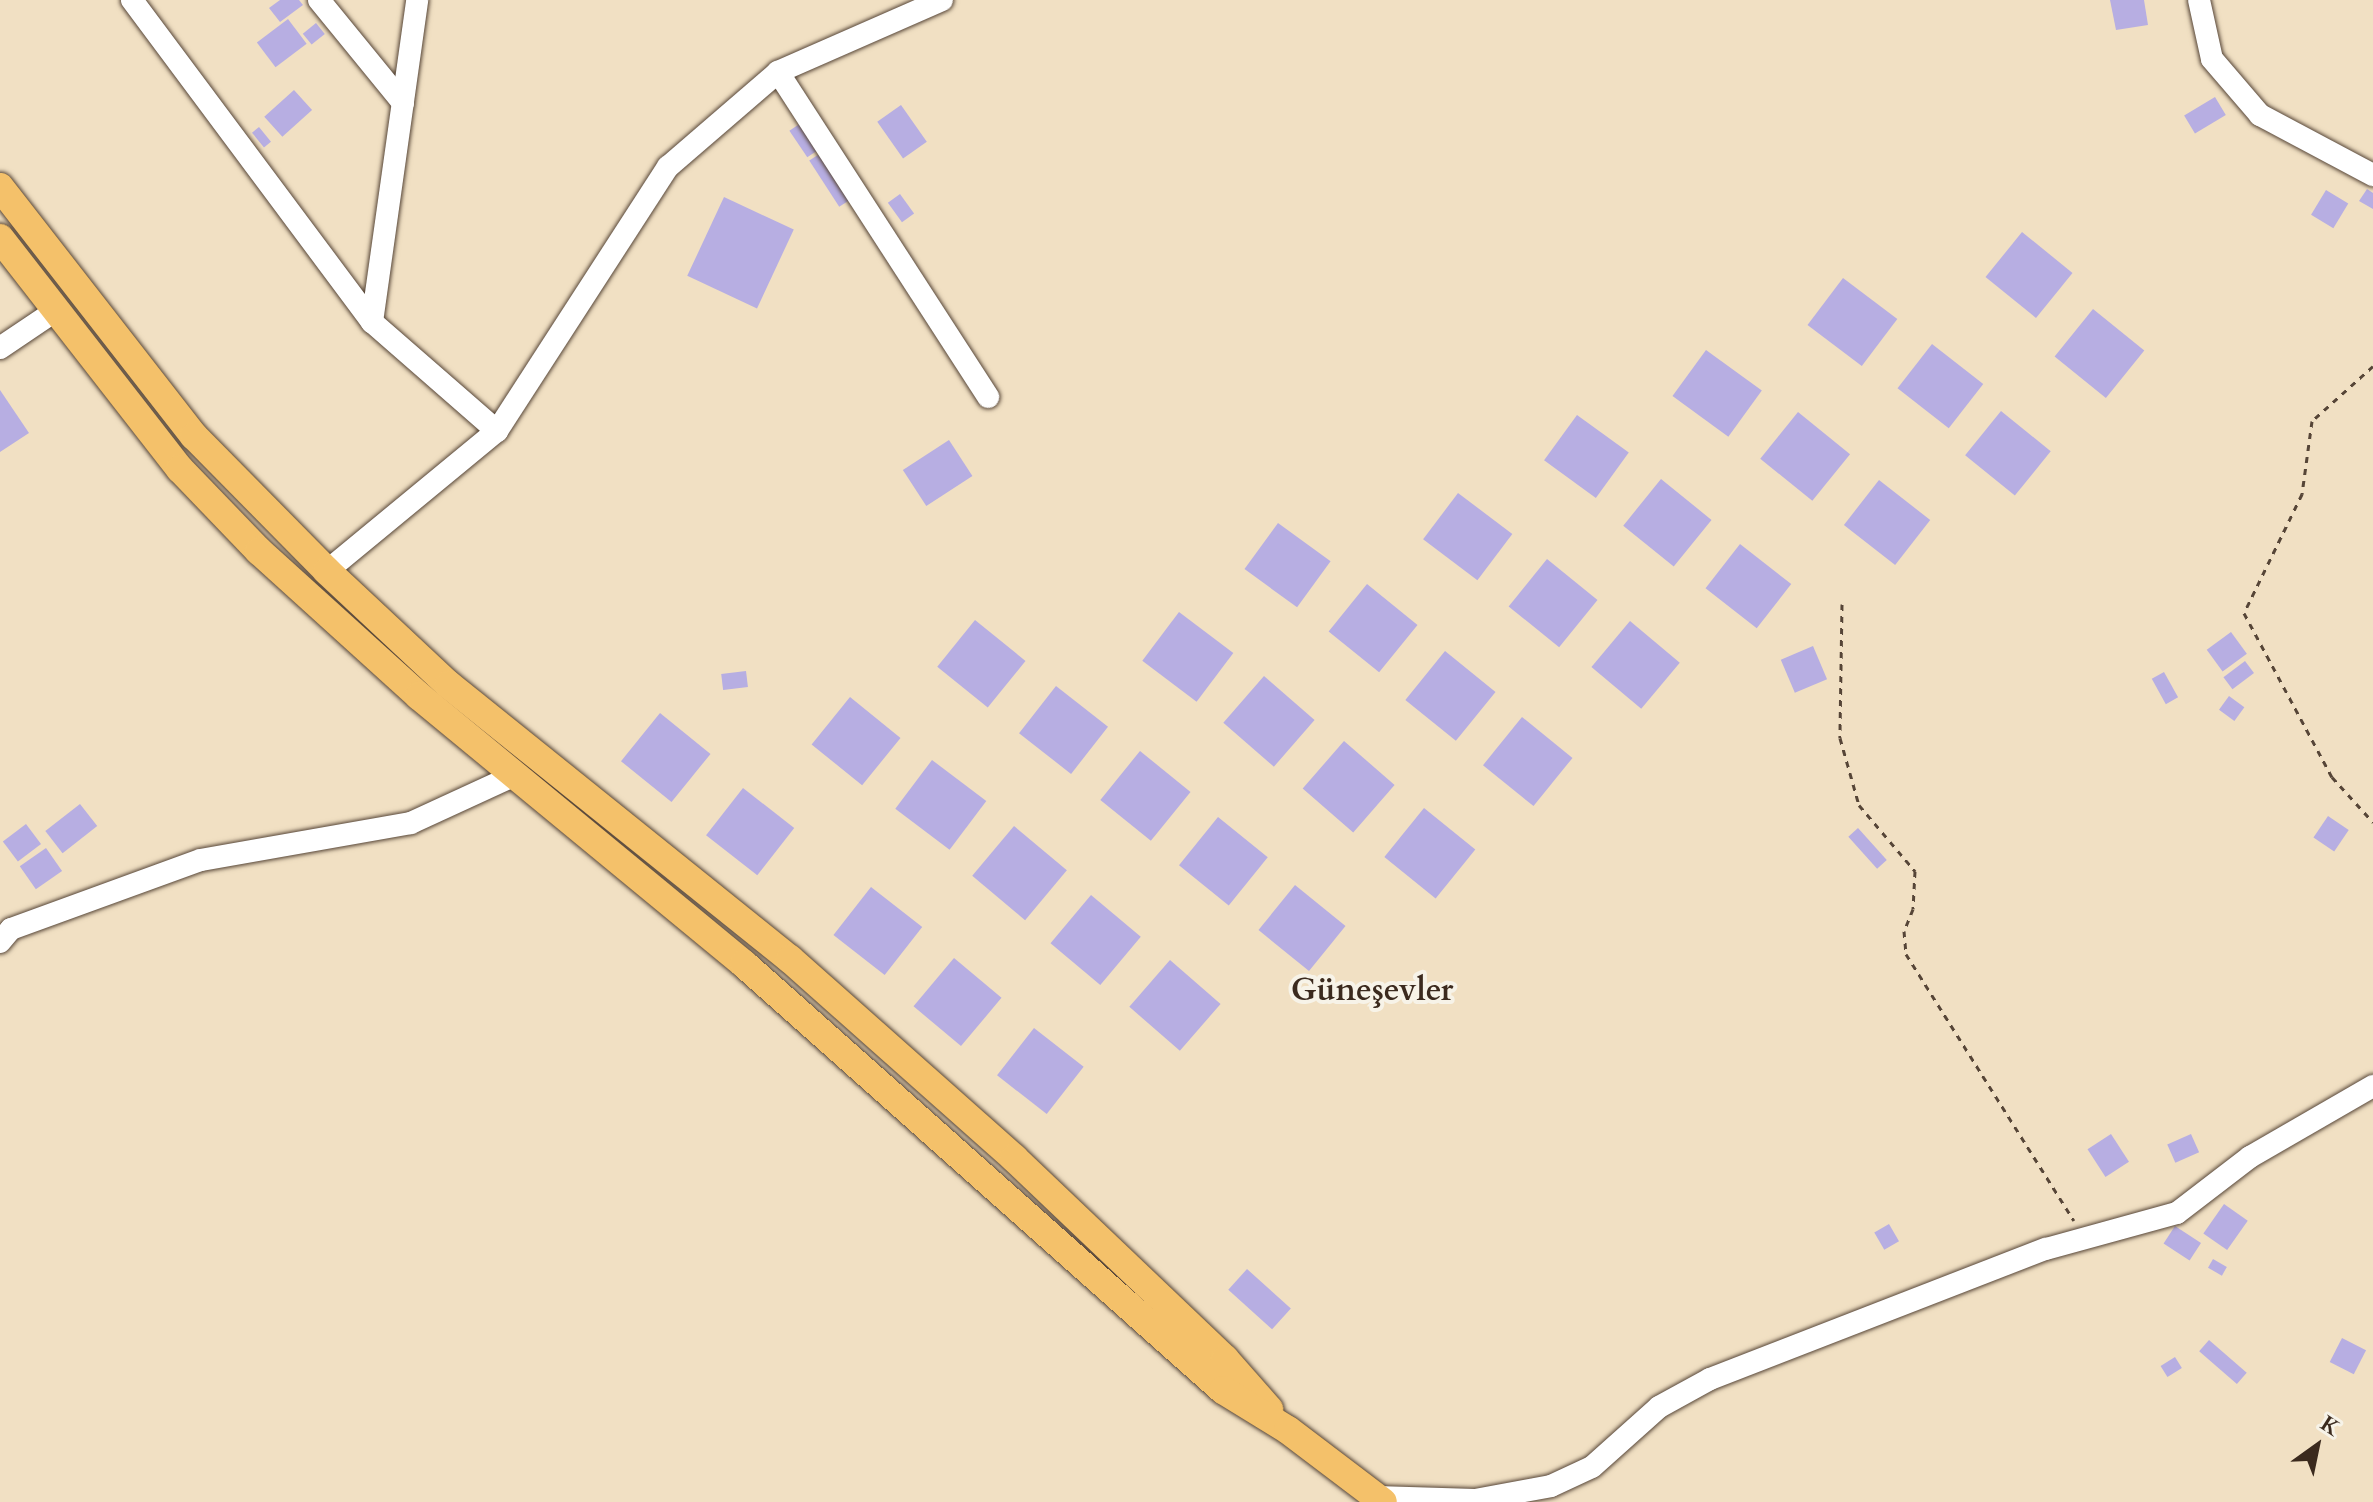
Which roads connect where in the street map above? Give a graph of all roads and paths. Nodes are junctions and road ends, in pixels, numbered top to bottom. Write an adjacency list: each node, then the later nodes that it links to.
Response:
1 (132, 0): 12 (street)
2 (319, 0): 7 (street)
3 (417, 0): 7 (street)
4 (942, 0): 6 (street)
5 (2199, 0): 8 (street)
6 (778, 72): 15 (street); 16 (street)
7 (403, 103): 12 (street)
8 (2373, 175)
9 (0, 187): 17 (main road)
10 (0, 238): 11 (main road)
11 (55, 311): 13 (street); 19 (main road)
12 (372, 322): 16 (street)
13 (0, 348)
14 (2373, 366): 20 (path)
15 (988, 397)
16 (497, 431): 17 (street)
17 (327, 571): 25 (main road)
18 (1842, 604): 24 (path)
19 (513, 776): 21 (street); 25 (main road)
20 (2373, 822)
21 (10, 922): 22 (street)
22 (0, 942)
23 (2373, 1086): 24 (street)
24 (2085, 1238): 26 (street)
25 (1288, 1430): 26 (main road)
26 (1380, 1500)

